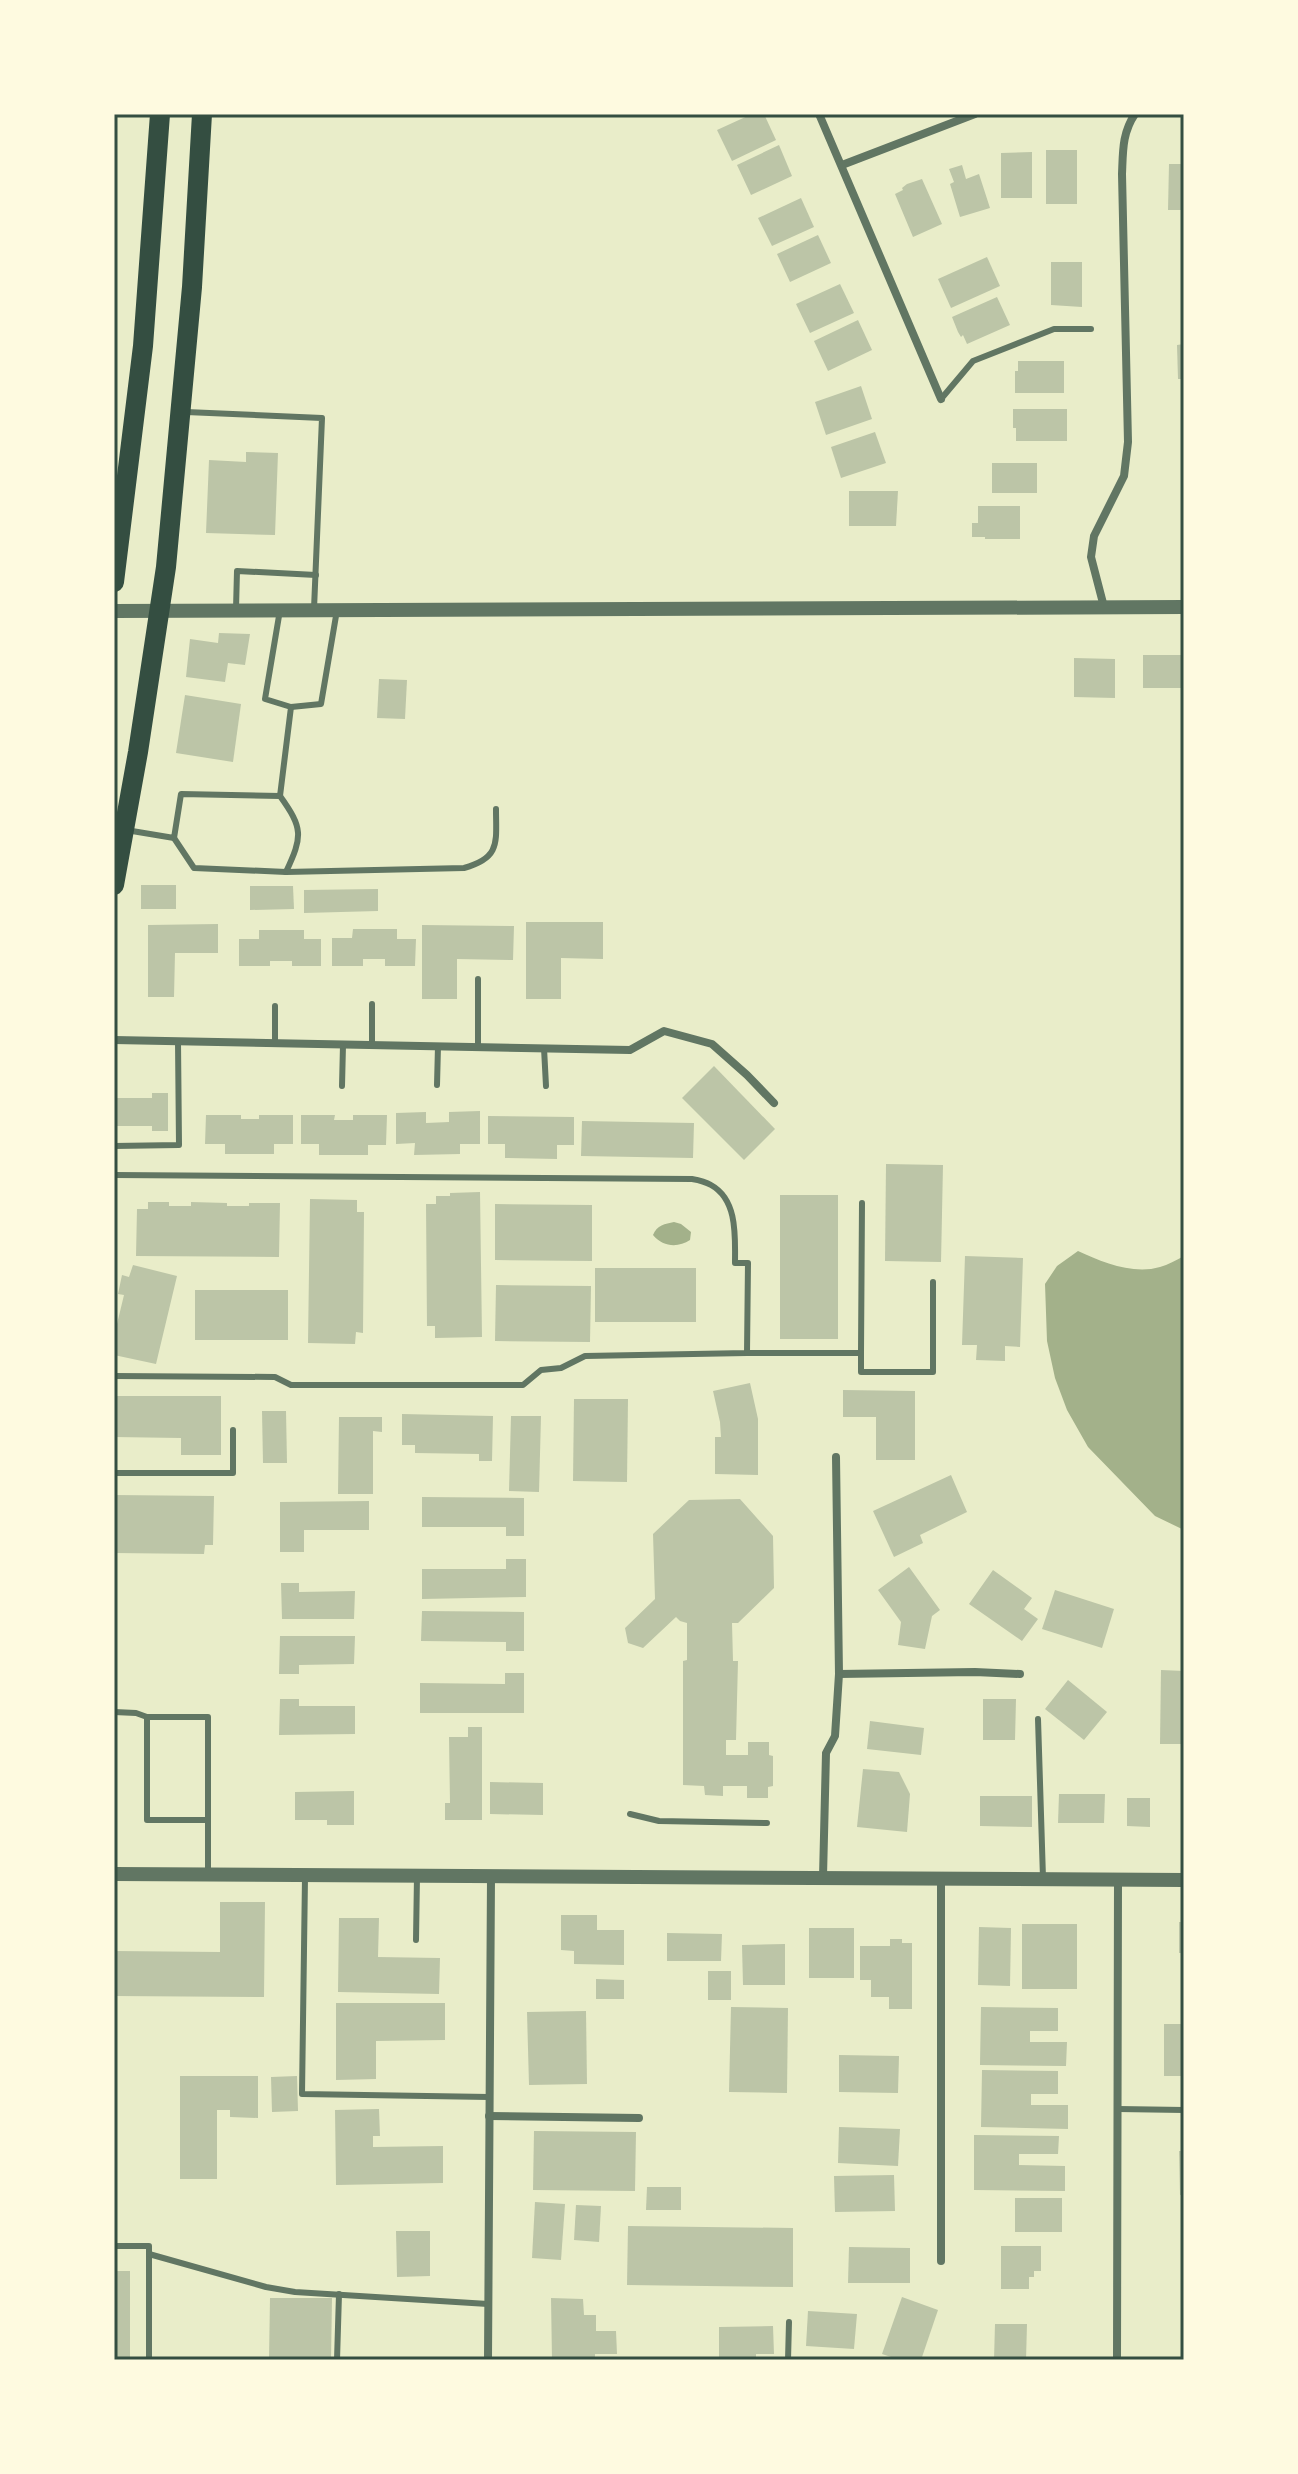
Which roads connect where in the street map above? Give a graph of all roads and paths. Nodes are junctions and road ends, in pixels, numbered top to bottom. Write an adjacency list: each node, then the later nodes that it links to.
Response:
1 (160, 114): 11 (main road)
2 (202, 114): 9 (main road)
3 (819, 114): 6 (street)
4 (975, 114): 6 (street)
5 (1134, 114): 12 (street)
6 (842, 165): 8 (street)
7 (1091, 329): 8 (lane)
8 (941, 399)
9 (182, 412): 10 (lane); 14 (main road)
10 (316, 575): 15 (lane); 17 (lane)
11 (114, 582)
12 (1104, 607): 13 (street); 18 (street)
13 (1184, 607)
14 (160, 610): 15 (street); 19 (street); 23 (main road)
15 (236, 610): 16 (street)
16 (280, 610): 17 (street); 20 (lane)
17 (314, 610): 18 (street)
18 (337, 610): 20 (lane)
19 (114, 611)
20 (291, 707): 21 (lane)
21 (280, 796): 24 (lane); 25 (lane)
22 (496, 809): 25 (lane)
23 (125, 830): 24 (lane); 26 (main road)
24 (174, 838): 25 (lane)
25 (286, 872)
26 (114, 885)
27 (478, 979): 36 (lane)
28 (372, 1004): 34 (lane)
29 (275, 1006): 32 (lane)
30 (114, 1040): 31 (street)
31 (178, 1042): 32 (street); 42 (lane)
32 (275, 1044): 33 (street)
33 (343, 1045): 34 (street); 39 (lane)
34 (372, 1045): 35 (street)
35 (438, 1046): 36 (street); 38 (lane)
36 (478, 1047): 37 (street)
37 (544, 1048): 40 (lane); 41 (street)
38 (437, 1085)
39 (342, 1086)
40 (546, 1086)
41 (774, 1103)
42 (114, 1146)
43 (114, 1175): 46 (lane)
44 (862, 1203): 47 (lane)
45 (933, 1282): 47 (lane)
46 (747, 1353): 47 (lane); 48 (lane)
47 (861, 1353)
48 (114, 1376)
49 (233, 1430): 51 (lane)
50 (836, 1457): 52 (street)
51 (114, 1473)
52 (839, 1674): 53 (street); 65 (street)
53 (1020, 1674)
54 (114, 1712): 55 (lane)
55 (147, 1717): 58 (lane); 58 (lane)
56 (1038, 1719): 67 (lane)
57 (630, 1814): 59 (lane)
58 (208, 1820): 61 (lane)
59 (767, 1823)
60 (114, 1874): 61 (street)
61 (208, 1875): 62 (street)
62 (305, 1875): 63 (street); 71 (lane)
63 (417, 1876): 64 (street); 70 (lane)
64 (491, 1877): 65 (street); 71 (street)
65 (823, 1877): 66 (street)
66 (941, 1878): 67 (street); 78 (street)
67 (1043, 1878): 69 (street)
68 (1184, 1880): 69 (street)
69 (1118, 1881): 72 (street)
70 (416, 1940)
71 (489, 2097): 74 (street)
72 (1118, 2109): 73 (lane); 86 (street)
73 (1184, 2110)
74 (489, 2116): 75 (street); 80 (street)
75 (639, 2118)
76 (114, 2246): 77 (lane)
77 (149, 2254): 79 (lane); 82 (lane)
78 (941, 2261)
79 (339, 2294): 80 (lane); 83 (lane)
80 (488, 2304): 84 (street)
81 (789, 2322): 85 (lane)
82 (149, 2360)
83 (337, 2360)
84 (488, 2360)
85 (788, 2360)
86 (1117, 2360)

